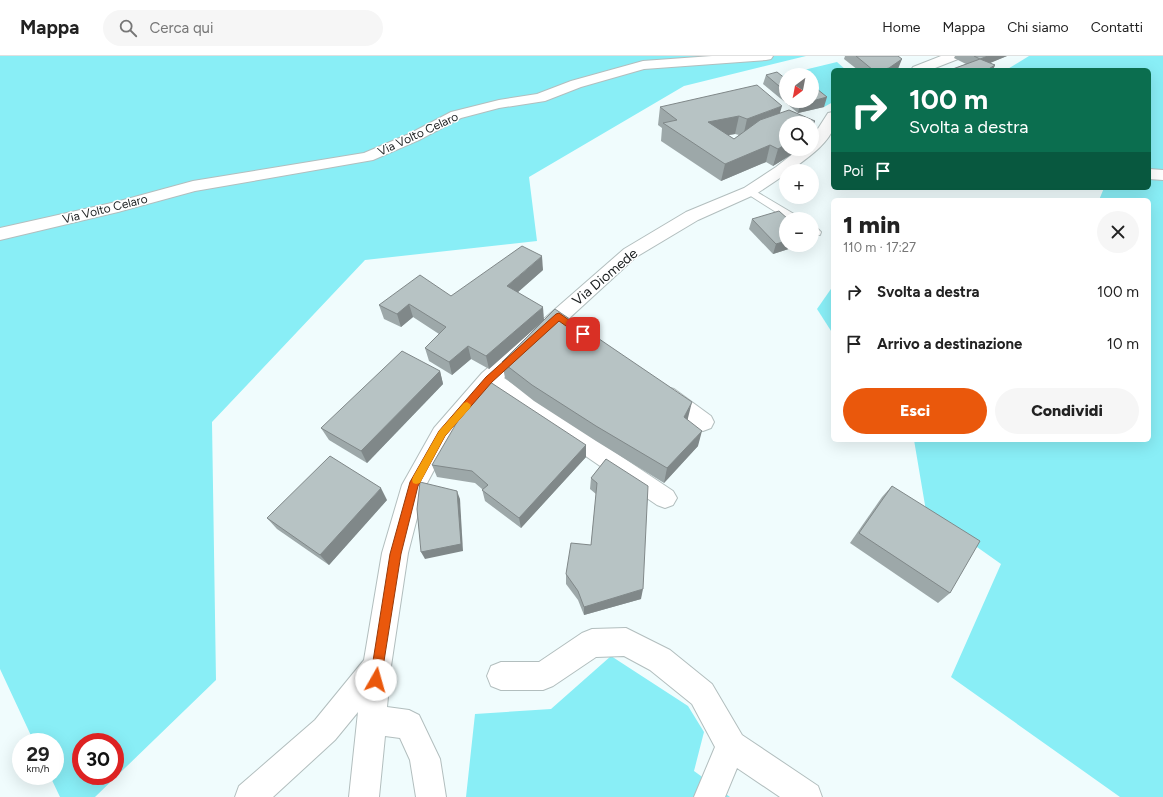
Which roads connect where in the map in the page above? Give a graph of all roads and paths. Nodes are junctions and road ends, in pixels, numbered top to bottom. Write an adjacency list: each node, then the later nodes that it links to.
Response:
1 (766, 56): 13 (street, Via Volto Celaro)
2 (921, 56): 4 (street)
3 (953, 56): 4 (street)
4 (936, 63): 5 (street)
5 (923, 68)
6 (831, 119): 7 (street)
7 (819, 139)
8 (799, 156): 11 (street, Via Diomede)
9 (1151, 174): 10 (street)
10 (1163, 175)
11 (750, 191): 12 (lane); 14 (street, Via Diomede)
12 (784, 212)
13 (0, 234)
14 (489, 379): 17 (street); 18 (street, Via Diomede)
15 (653, 385): 16 (street)
16 (703, 422)
17 (665, 498)
18 (377, 666): 20 (street, Via Diomede); 22 (street)
19 (501, 676): 21 (street)
20 (373, 719): 23 (street, Via Diomede); 24 (street)
21 (731, 746): 25 (street); 26 (street)
22 (250, 797)
23 (364, 797)
24 (431, 797)
25 (709, 797)
26 (807, 797)

